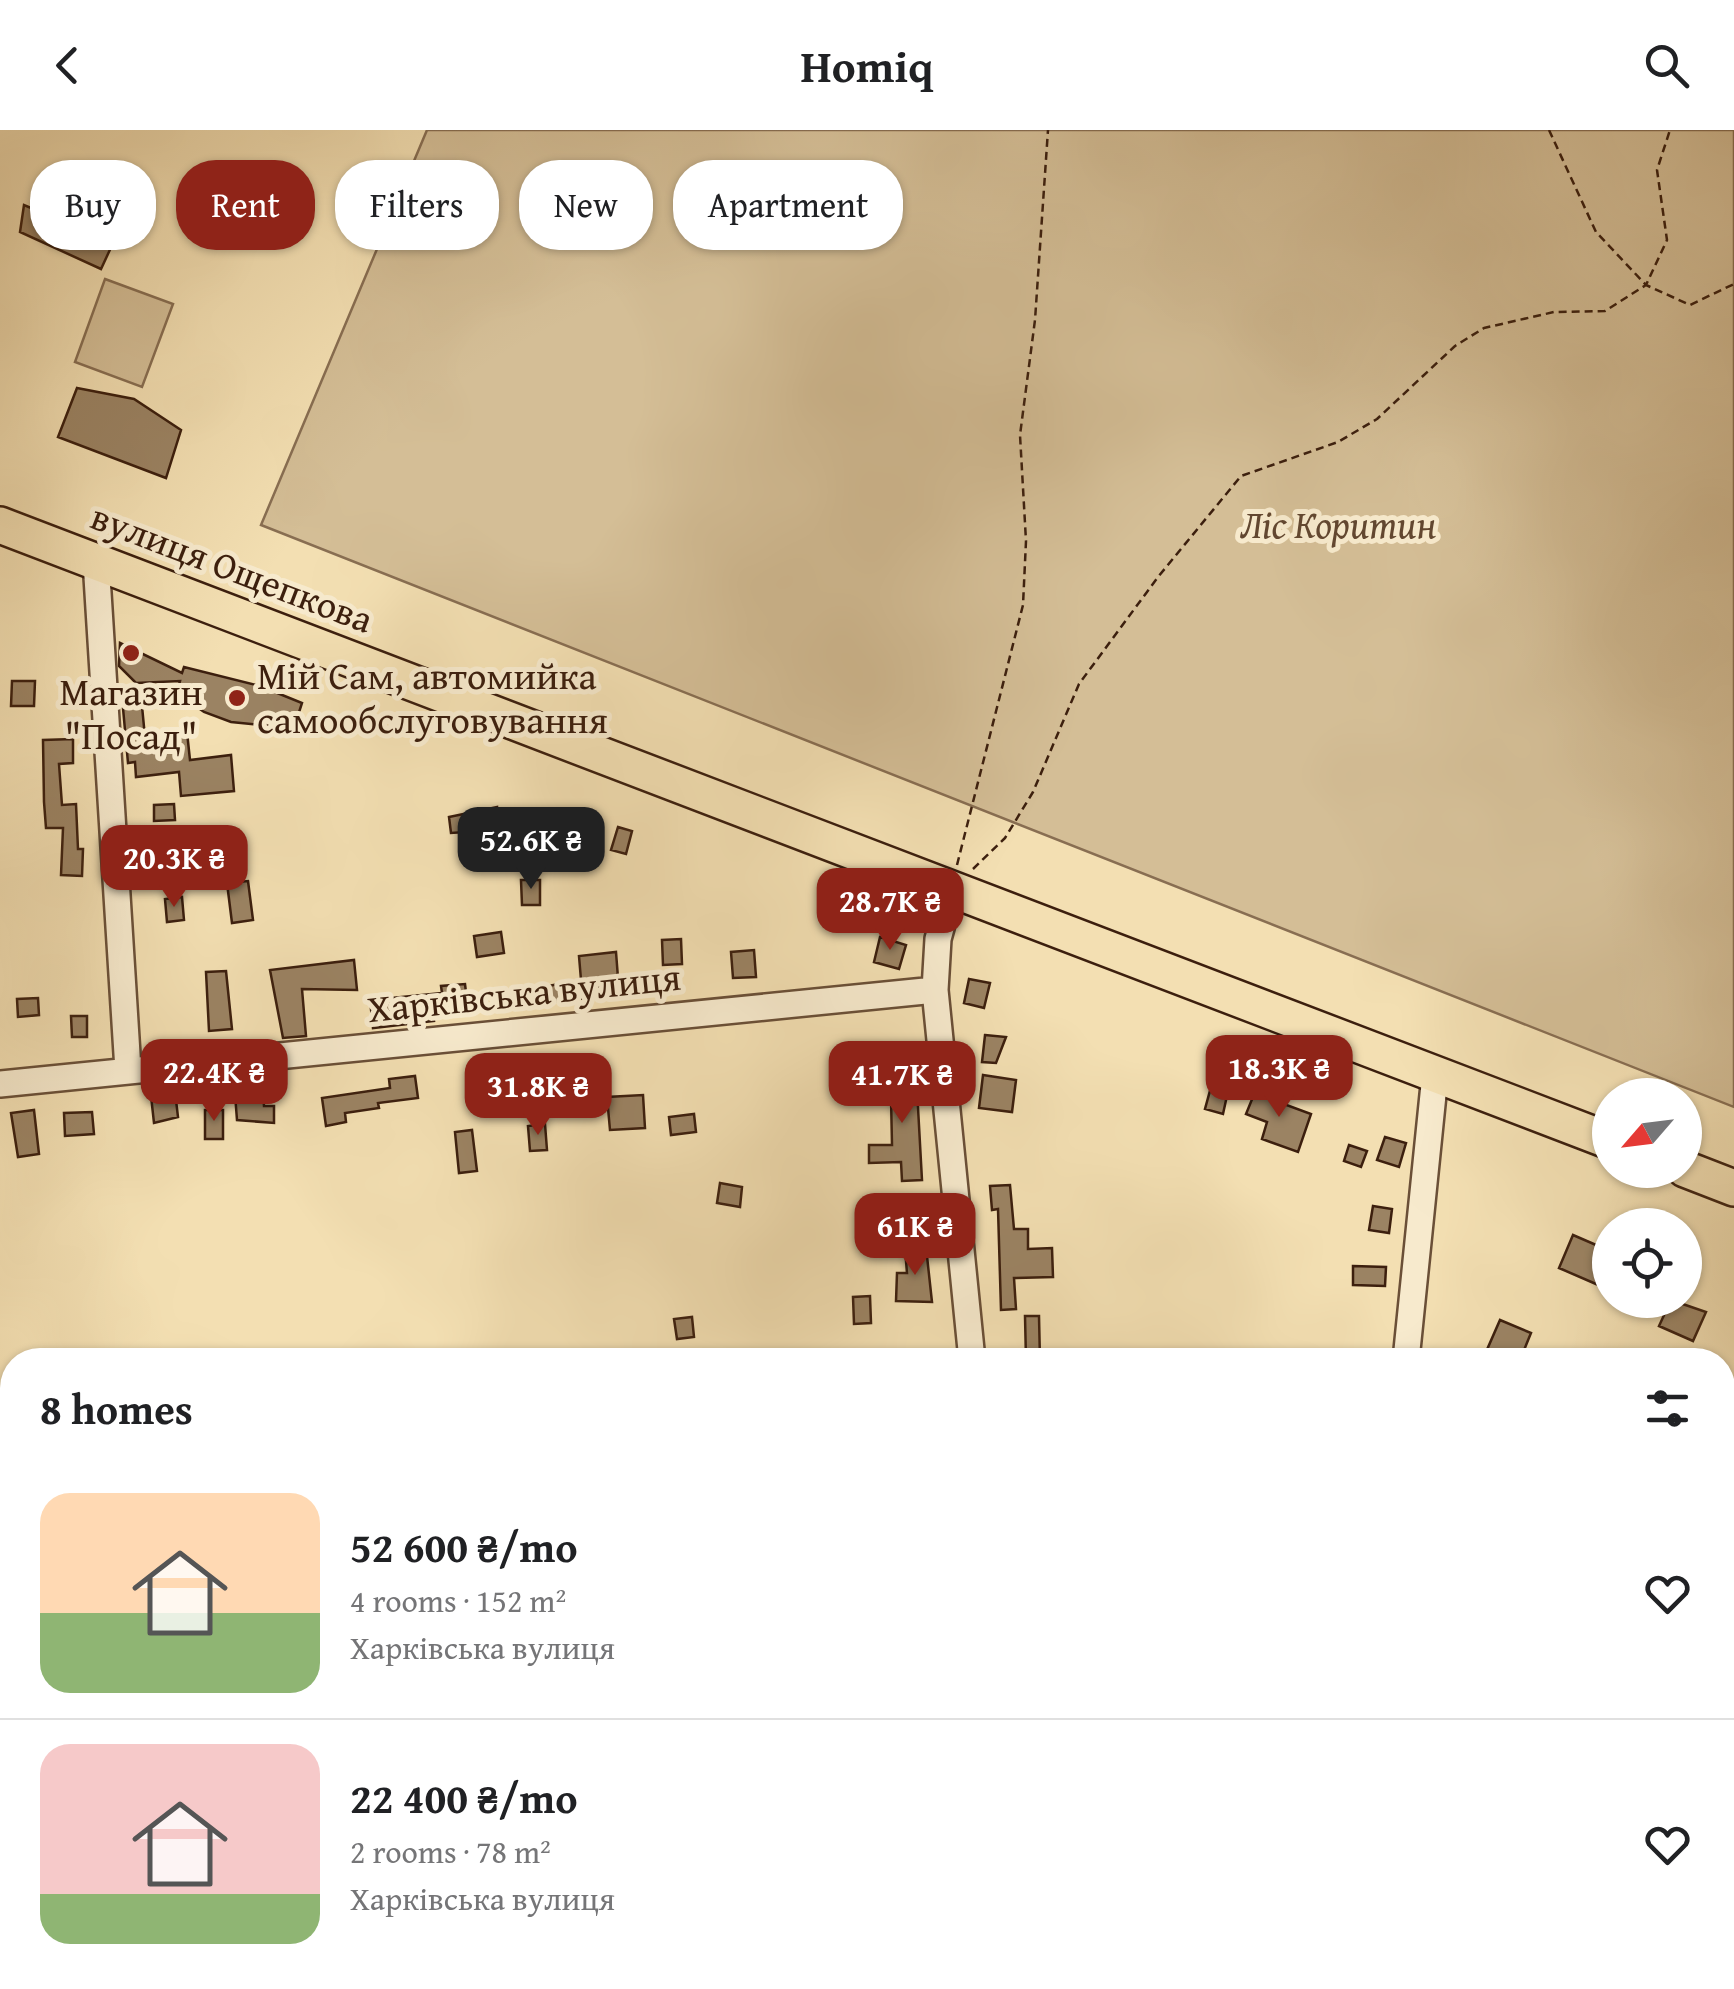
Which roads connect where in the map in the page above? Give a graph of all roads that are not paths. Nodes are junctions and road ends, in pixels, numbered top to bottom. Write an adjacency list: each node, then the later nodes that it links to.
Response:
1 (0, 525): 2 (highway, вулиця Ощепкова)
2 (96, 562): 3 (highway, вулиця Ощепкова); 5 (street)
3 (951, 891): 4 (street); 6 (highway, вулиця Ощепкова)
4 (936, 990): 5 (street, Харківська вулиця); 11 (street)
5 (128, 1070): 7 (street, Харківська вулиця)
6 (1436, 1074): 8 (highway, вулиця Ощепкова); 12 (street)
7 (0, 1084)
8 (1592, 1134)
9 (1702, 1176): 10 (highway)
10 (1734, 1188)
11 (971, 1348)
12 (1407, 1348)

